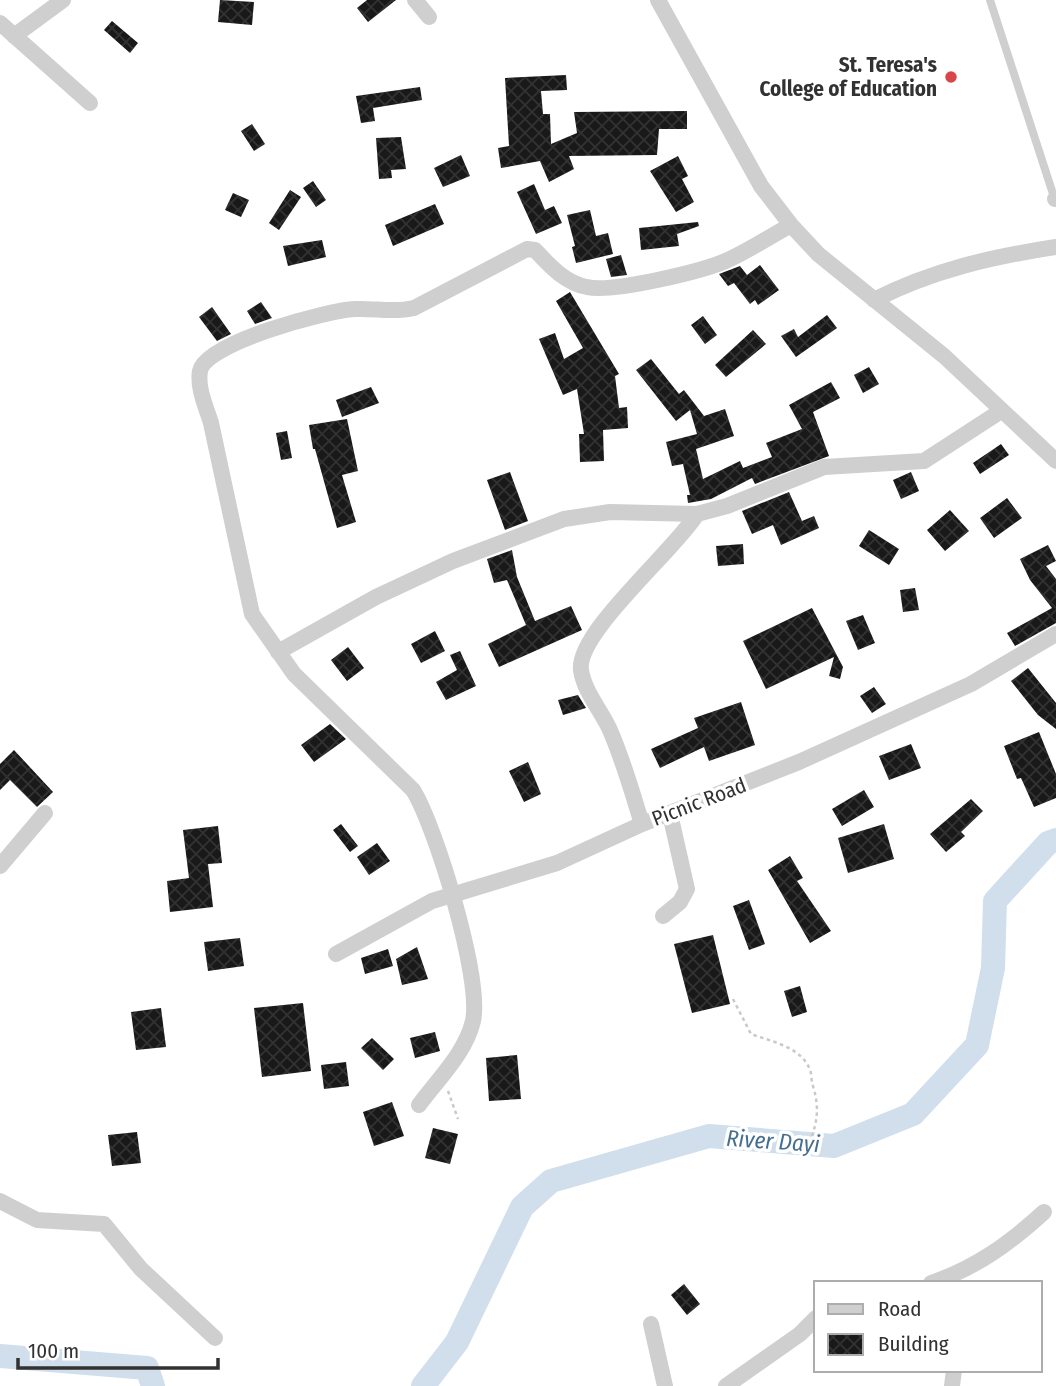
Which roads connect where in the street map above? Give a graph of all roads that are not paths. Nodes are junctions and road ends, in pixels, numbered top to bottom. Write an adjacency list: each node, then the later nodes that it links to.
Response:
1 (63, 0): 7 (street)
2 (415, 0): 5 (street)
3 (658, 0): 10 (street)
4 (990, 0): 9 (lane)
5 (429, 18)
6 (0, 23): 7 (street)
7 (14, 36): 8 (street)
8 (90, 103)
9 (1055, 200)
10 (792, 225): 12 (street); 17 (street)
11 (1056, 247): 12 (street)
12 (874, 300): 13 (street)
13 (1001, 411): 14 (street); 15 (street)
14 (1056, 461)
15 (697, 514): 17 (street); 20 (street)
16 (1056, 634): 19 (street, Picnic Road)
17 (278, 652): 22 (street)
18 (46, 813): 21 (street)
19 (670, 814): 20 (street, Picnic Road); 23 (street)
20 (642, 824): 22 (street, Picnic Road)
21 (0, 866)
22 (453, 894): 24 (street, Picnic Road); 25 (street)
23 (663, 916)
24 (336, 954)
25 (419, 1105)
26 (0, 1200): 31 (street)
27 (1044, 1212): 28 (street)
28 (938, 1281)
29 (814, 1320): 33 (street)
30 (650, 1324): 32 (street)
31 (215, 1338)
32 (665, 1386)
33 (726, 1386)

